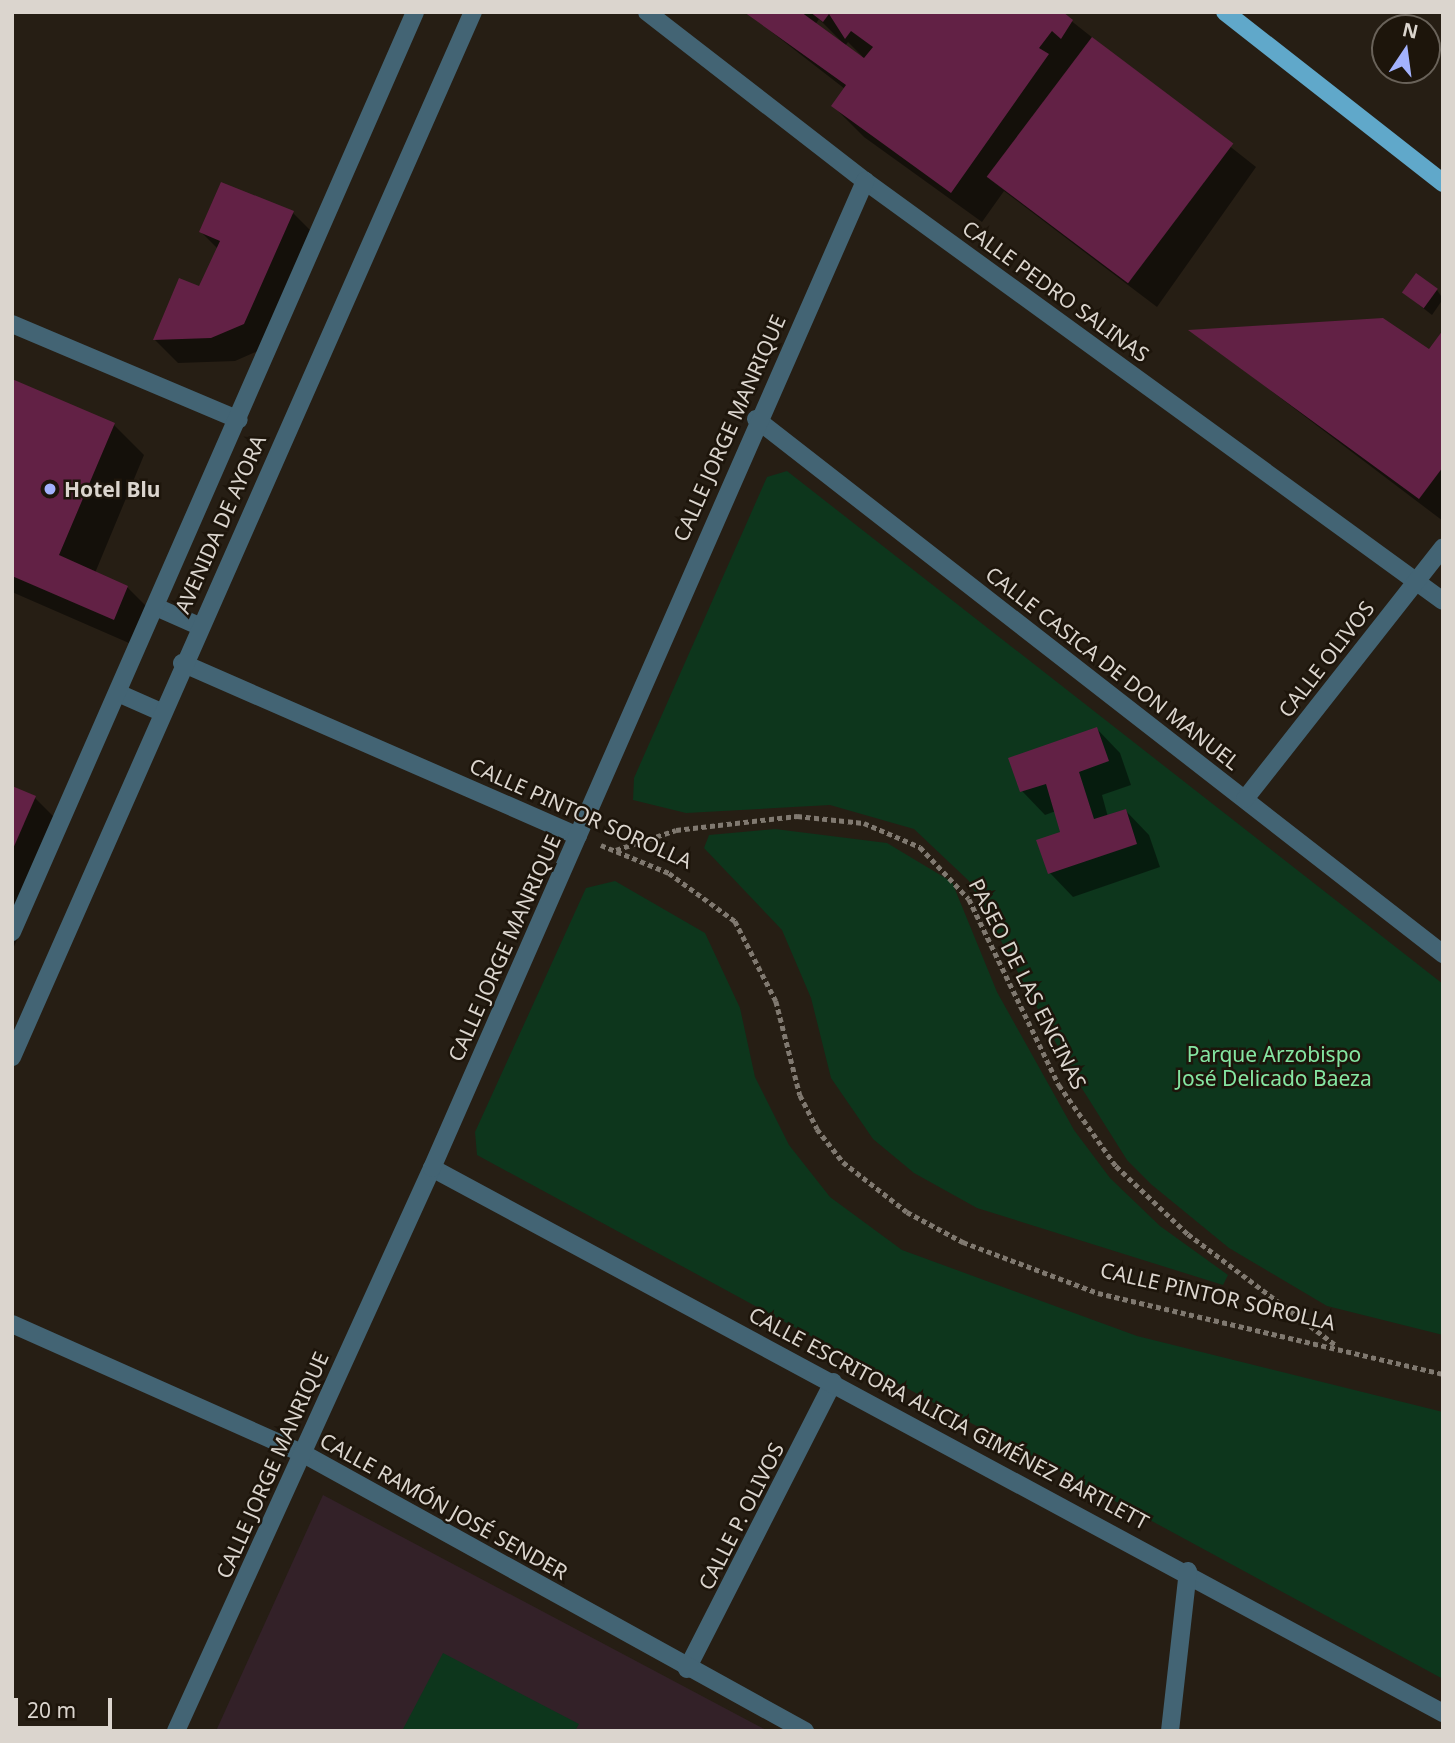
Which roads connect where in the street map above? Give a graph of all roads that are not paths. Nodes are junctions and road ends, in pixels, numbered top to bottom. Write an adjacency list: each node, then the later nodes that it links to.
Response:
1 (415, 12): 9 (street, AVENIDA DE AYORA)
2 (473, 12): 14 (street, AVENIDA DE AYORA)
3 (647, 12): 5 (street, CALLE PEDRO SALINAS)
4 (1225, 12): 6 (main road)
5 (865, 181): 8 (street, CALLE JORGE MANRIQUE); 11 (street, CALLE PEDRO SALINAS)
6 (1443, 183)
7 (12, 324): 9 (street)
8 (756, 419): 18 (street, CALLE CASICA DE DON MANUEL); 19 (street, CALLE JORGE MANRIQUE)
9 (239, 420): 13 (street, AVENIDA DE AYORA)
10 (1443, 547): 11 (street, CALLE OLIVOS)
11 (1417, 581): 12 (street, CALLE PEDRO SALINAS); 18 (street, CALLE OLIVOS)
12 (1443, 601)
13 (156, 607): 14 (street); 16 (street, AVENIDA DE AYORA)
14 (199, 626): 15 (street, AVENIDA DE AYORA)
15 (183, 663): 17 (street, AVENIDA DE AYORA); 19 (street, CALLE PINTOR SOROLLA)
16 (118, 693): 17 (street); 20 (street, AVENIDA DE AYORA)
17 (161, 712): 22 (street, AVENIDA DE AYORA)
18 (1245, 799): 21 (street, CALLE CASICA DE DON MANUEL)
19 (578, 836): 23 (street, CALLE JORGE MANRIQUE)
20 (12, 932)
21 (1443, 954)
22 (12, 1057)
23 (432, 1168): 25 (street, CALLE ESCRITORA ALICIA GIMÉNEZ BARTLETT); 26 (street, CALLE JORGE MANRIQUE)
24 (12, 1324): 26 (street, CALLE RAMÓN JOSÉ SENDER)
25 (834, 1382): 27 (street, CALLE ESCRITORA ALICIA GIMÉNEZ BARTLETT); 28 (street, CALLE P. OLIVOS)
26 (302, 1453): 28 (street, CALLE RAMÓN JOSÉ SENDER); 30 (street, CALLE JORGE MANRIQUE)
27 (1188, 1571): 29 (street, CALLE ESCRITORA ALICIA GIMÉNEZ BARTLETT); 32 (street)
28 (687, 1669): 31 (street, CALLE RAMÓN JOSÉ SENDER)
29 (1443, 1713)
30 (176, 1731)
31 (805, 1731)
32 (1170, 1731)

